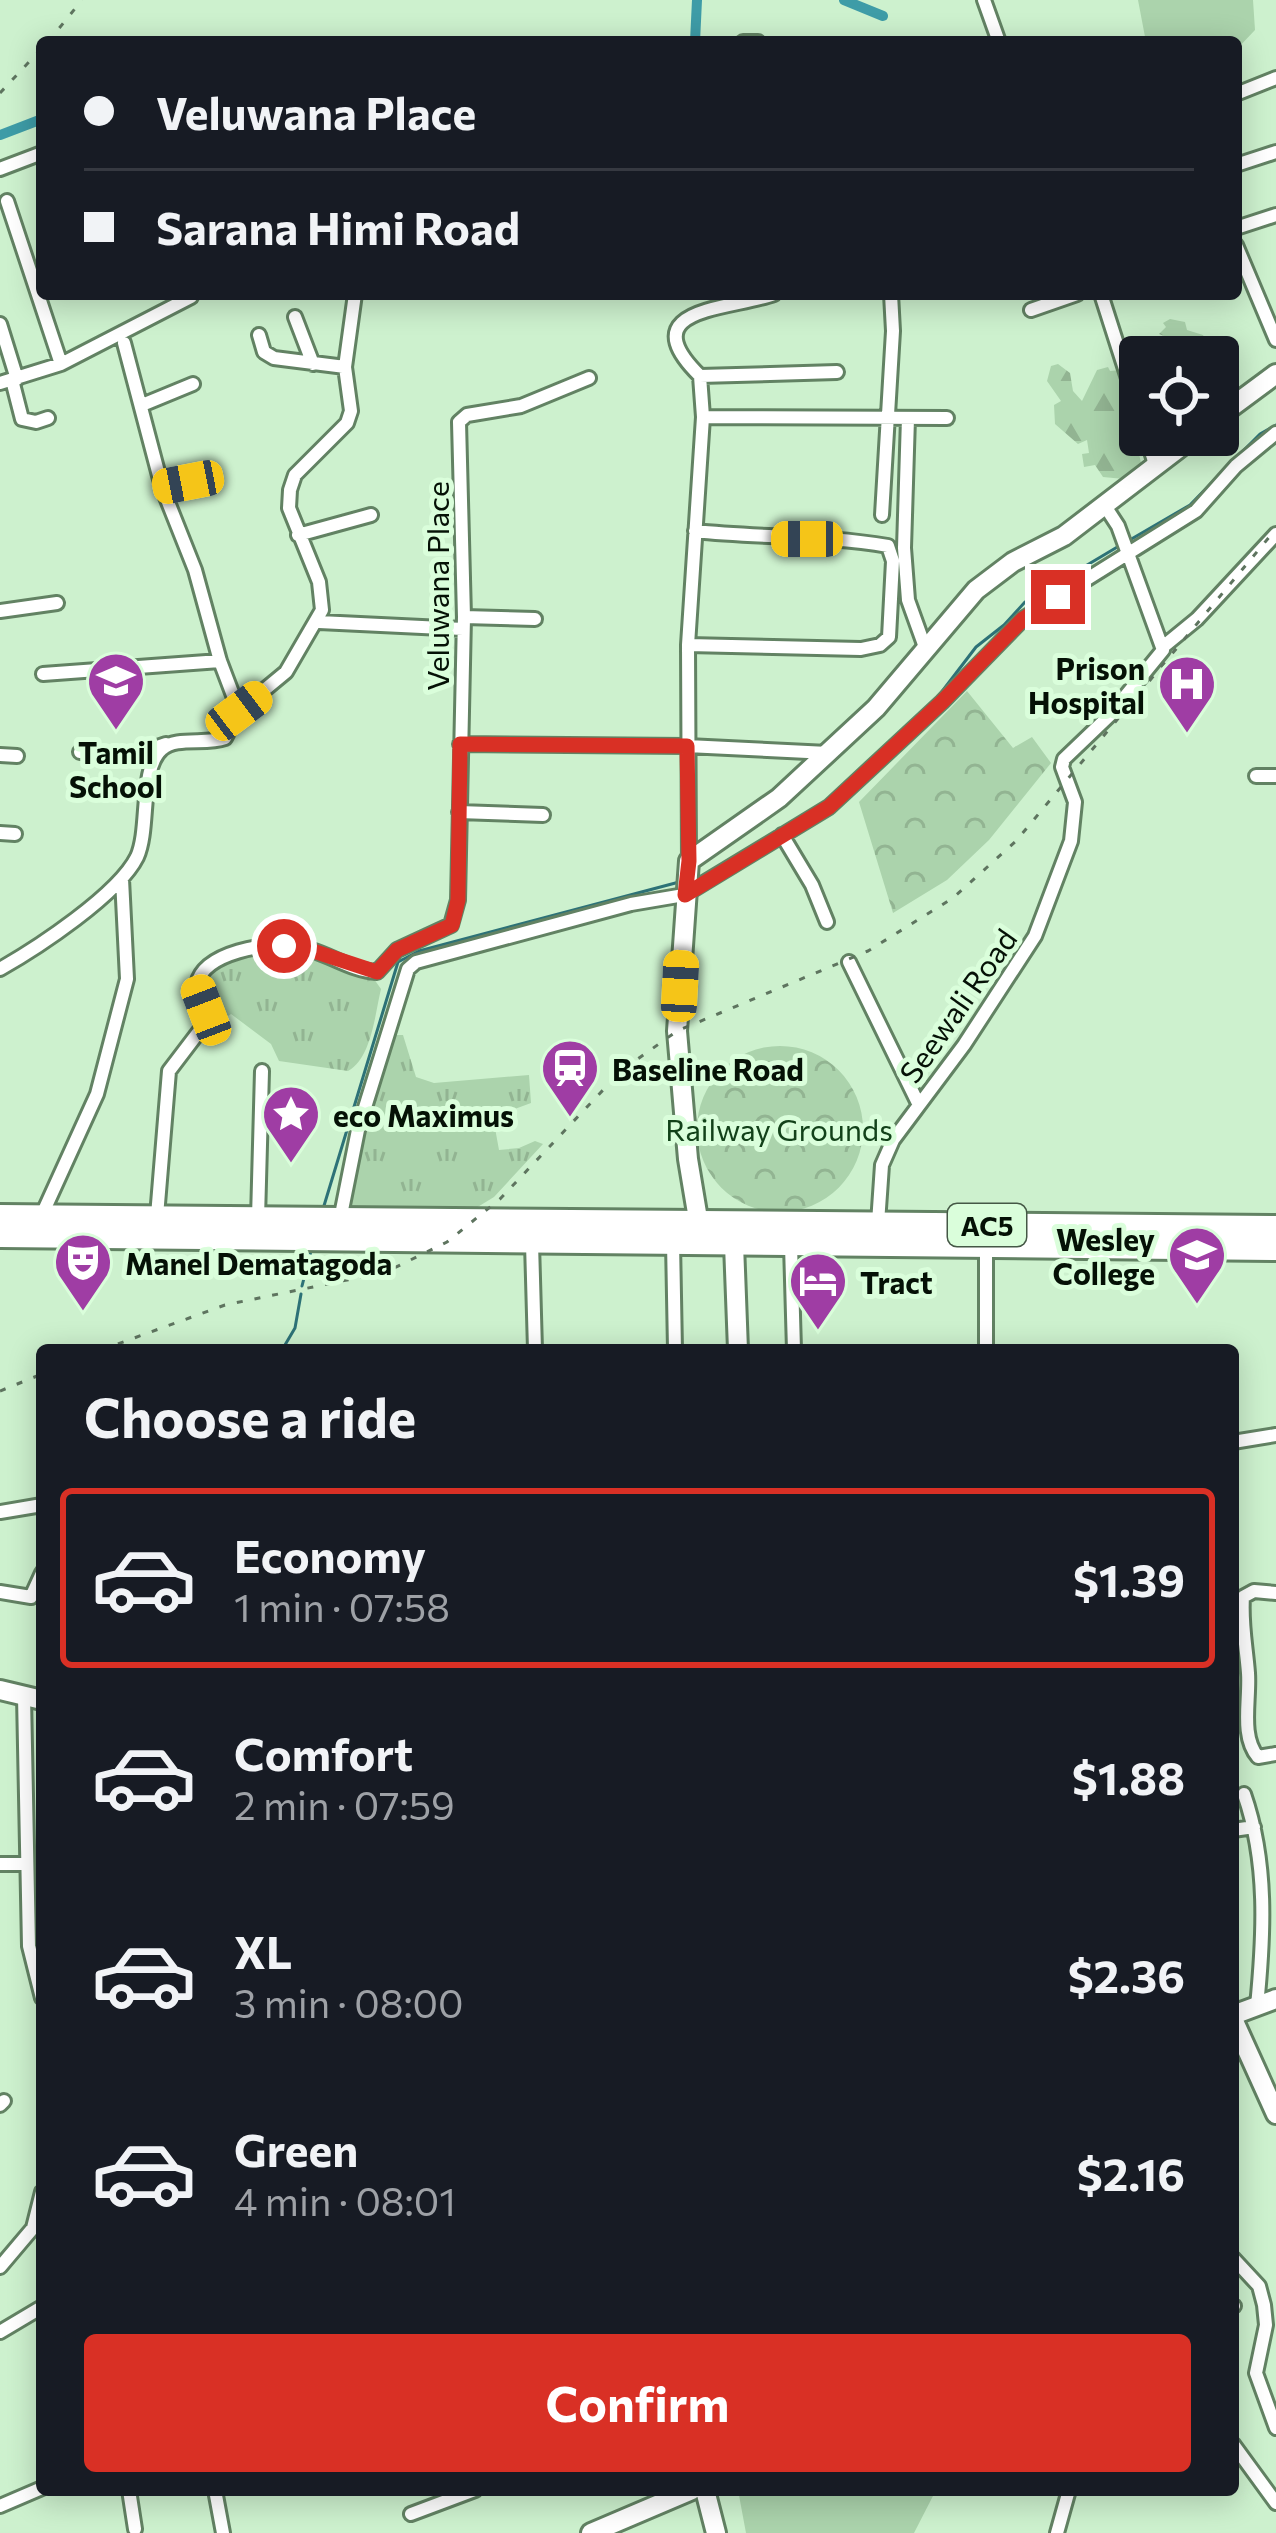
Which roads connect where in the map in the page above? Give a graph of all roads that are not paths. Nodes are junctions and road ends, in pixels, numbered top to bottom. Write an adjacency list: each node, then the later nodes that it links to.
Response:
1 (985, 2): 2 (street)
2 (997, 36)
3 (1276, 78): 4 (street)
4 (1242, 92)
5 (1276, 152): 7 (street)
6 (36, 155): 8 (street)
7 (1242, 163)
8 (0, 169)
9 (8, 201): 13 (street)
10 (1276, 215): 11 (street)
11 (1242, 226)
12 (1242, 259): 25 (street)
13 (36, 287)
14 (40, 300): 28 (street)
15 (180, 300): 28 (street)
16 (354, 300): 30 (street)
17 (750, 300): 33 (street)
18 (891, 300): 43 (street)
19 (1059, 300): 21 (street)
20 (1103, 300): 27 (street)
21 (1030, 310)
22 (296, 317): 29 (street)
23 (0, 324): 35 (street)
24 (259, 335): 29 (street)
25 (1276, 340)
26 (124, 343): 38 (street)
27 (1119, 350)
28 (61, 364): 35 (street)
29 (313, 364): 30 (street)
30 (345, 367): 55 (street)
31 (837, 372): 33 (street)
32 (1276, 374): 37 (street)
33 (700, 376): 39 (street)
34 (589, 378): 61 (street, Veluwana Place)
35 (10, 381): 40 (street)
36 (193, 384): 38 (street)
37 (1239, 401)
38 (142, 405): 49 (street)
39 (703, 417): 43 (street); 53 (street)
40 (48, 418)
41 (908, 418): 42 (street); 43 (street); 64 (street)
42 (947, 418)
43 (887, 419): 52 (street)
44 (1276, 433): 56 (street)
45 (1152, 456): 47 (street)
46 (1171, 456): 47 (street)
47 (1156, 468): 50 (street)
48 (214, 477): 49 (street)
49 (162, 487): 65 (street)
50 (1105, 506): 56 (street); 64 (street)
51 (371, 515): 55 (street)
52 (882, 515)
53 (695, 532): 62 (street); 62 (street)
54 (1276, 534): 63 (street, Seewali Road)
55 (298, 535): 60 (street)
56 (1125, 548): 63 (street); 81 (street)
57 (57, 603): 58 (street)
58 (0, 611)
59 (535, 619): 61 (street)
60 (319, 622): 61 (street); 67 (street)
61 (464, 623): 69 (street, Veluwana Place)
62 (688, 646): 70 (street)
63 (1164, 646): 88 (street, Seewali Road)
64 (926, 650): 72 (street)
65 (220, 662): 66 (street); 67 (street)
66 (43, 674)
67 (239, 711): 68 (street)
68 (167, 744): 71 (street); 83 (street)
69 (460, 744): 70 (street); 77 (street, Veluwana Place)
70 (687, 746): 72 (street); 82 (street)
71 (80, 752)
72 (828, 753): 82 (street)
73 (0, 755): 74 (street)
74 (17, 756)
75 (1256, 776): 76 (street)
76 (1276, 776)
77 (459, 812): 78 (street); 89 (street, Veluwana Place)
78 (543, 814)
79 (0, 833): 80 (street)
80 (15, 834)
81 (782, 835): 82 (street); 84 (street)
82 (686, 878): 94 (street); 96 (street)
83 (122, 879): 86 (street); 91 (street)
84 (827, 922)
85 (849, 962): 88 (street)
86 (0, 969)
87 (262, 1071): 92 (street)
88 (918, 1103): 93 (street, Seewali Road)
89 (157, 1216): 91 (highway, AC5); 92 (highway, AC5)
90 (0, 1217): 91 (highway, AC5)
91 (41, 1217)
92 (258, 1218): 94 (highway, AC5)
93 (878, 1222): 95 (highway, AC5); 96 (highway, AC5)
94 (322, 1227): 96 (highway, AC5); 97 (highway, AC5); 99 (highway, AC5)
95 (1276, 1228)
96 (701, 1233): 98 (highway, AC5); 100 (highway, AC5)
97 (0, 1235)
98 (674, 1242): 99 (highway, AC5); 105 (street)
99 (532, 1243): 104 (street)
100 (734, 1244): 102 (highway, AC5); 106 (street)
101 (986, 1244): 102 (highway, AC5); 103 (highway, AC5); 108 (street)
102 (791, 1245): 107 (street)
103 (1276, 1248)
104 (535, 1344)
105 (675, 1344)
106 (738, 1344)
107 (794, 1344)
108 (986, 1344)
109 (1276, 1435): 110 (street)
110 (1239, 1441)
111 (36, 1506): 112 (street)
112 (0, 1512)
113 (36, 1586): 114 (street)
114 (0, 1592)
115 (1276, 1593): 118 (street)
116 (0, 1690): 117 (street)
117 (33, 1698): 123 (street)
118 (1276, 1754)
119 (1244, 1794): 120 (street)
120 (1254, 1827): 121 (street); 125 (street)
121 (1239, 1829)
122 (0, 1864): 123 (street)
123 (26, 1864): 124 (street)
124 (36, 1973)
125 (1266, 2003)
126 (1239, 2031): 127 (street)
127 (1276, 2114)
128 (36, 2216): 130 (street)
129 (1239, 2264): 133 (street)
130 (0, 2267)
131 (36, 2310): 132 (street)
132 (0, 2332)
133 (1276, 2428)
134 (1239, 2452): 142 (street)
135 (36, 2491): 143 (street)
136 (130, 2496): 145 (street)
137 (216, 2496): 146 (street)
138 (459, 2496): 144 (street)
139 (678, 2496): 147 (street)
140 (706, 2496): 148 (street)
141 (1067, 2496): 149 (street)
142 (1276, 2504)
143 (0, 2506)
144 (411, 2514)
145 (136, 2530)
146 (223, 2533)
147 (591, 2533)
148 (716, 2533)
149 (1057, 2533)

